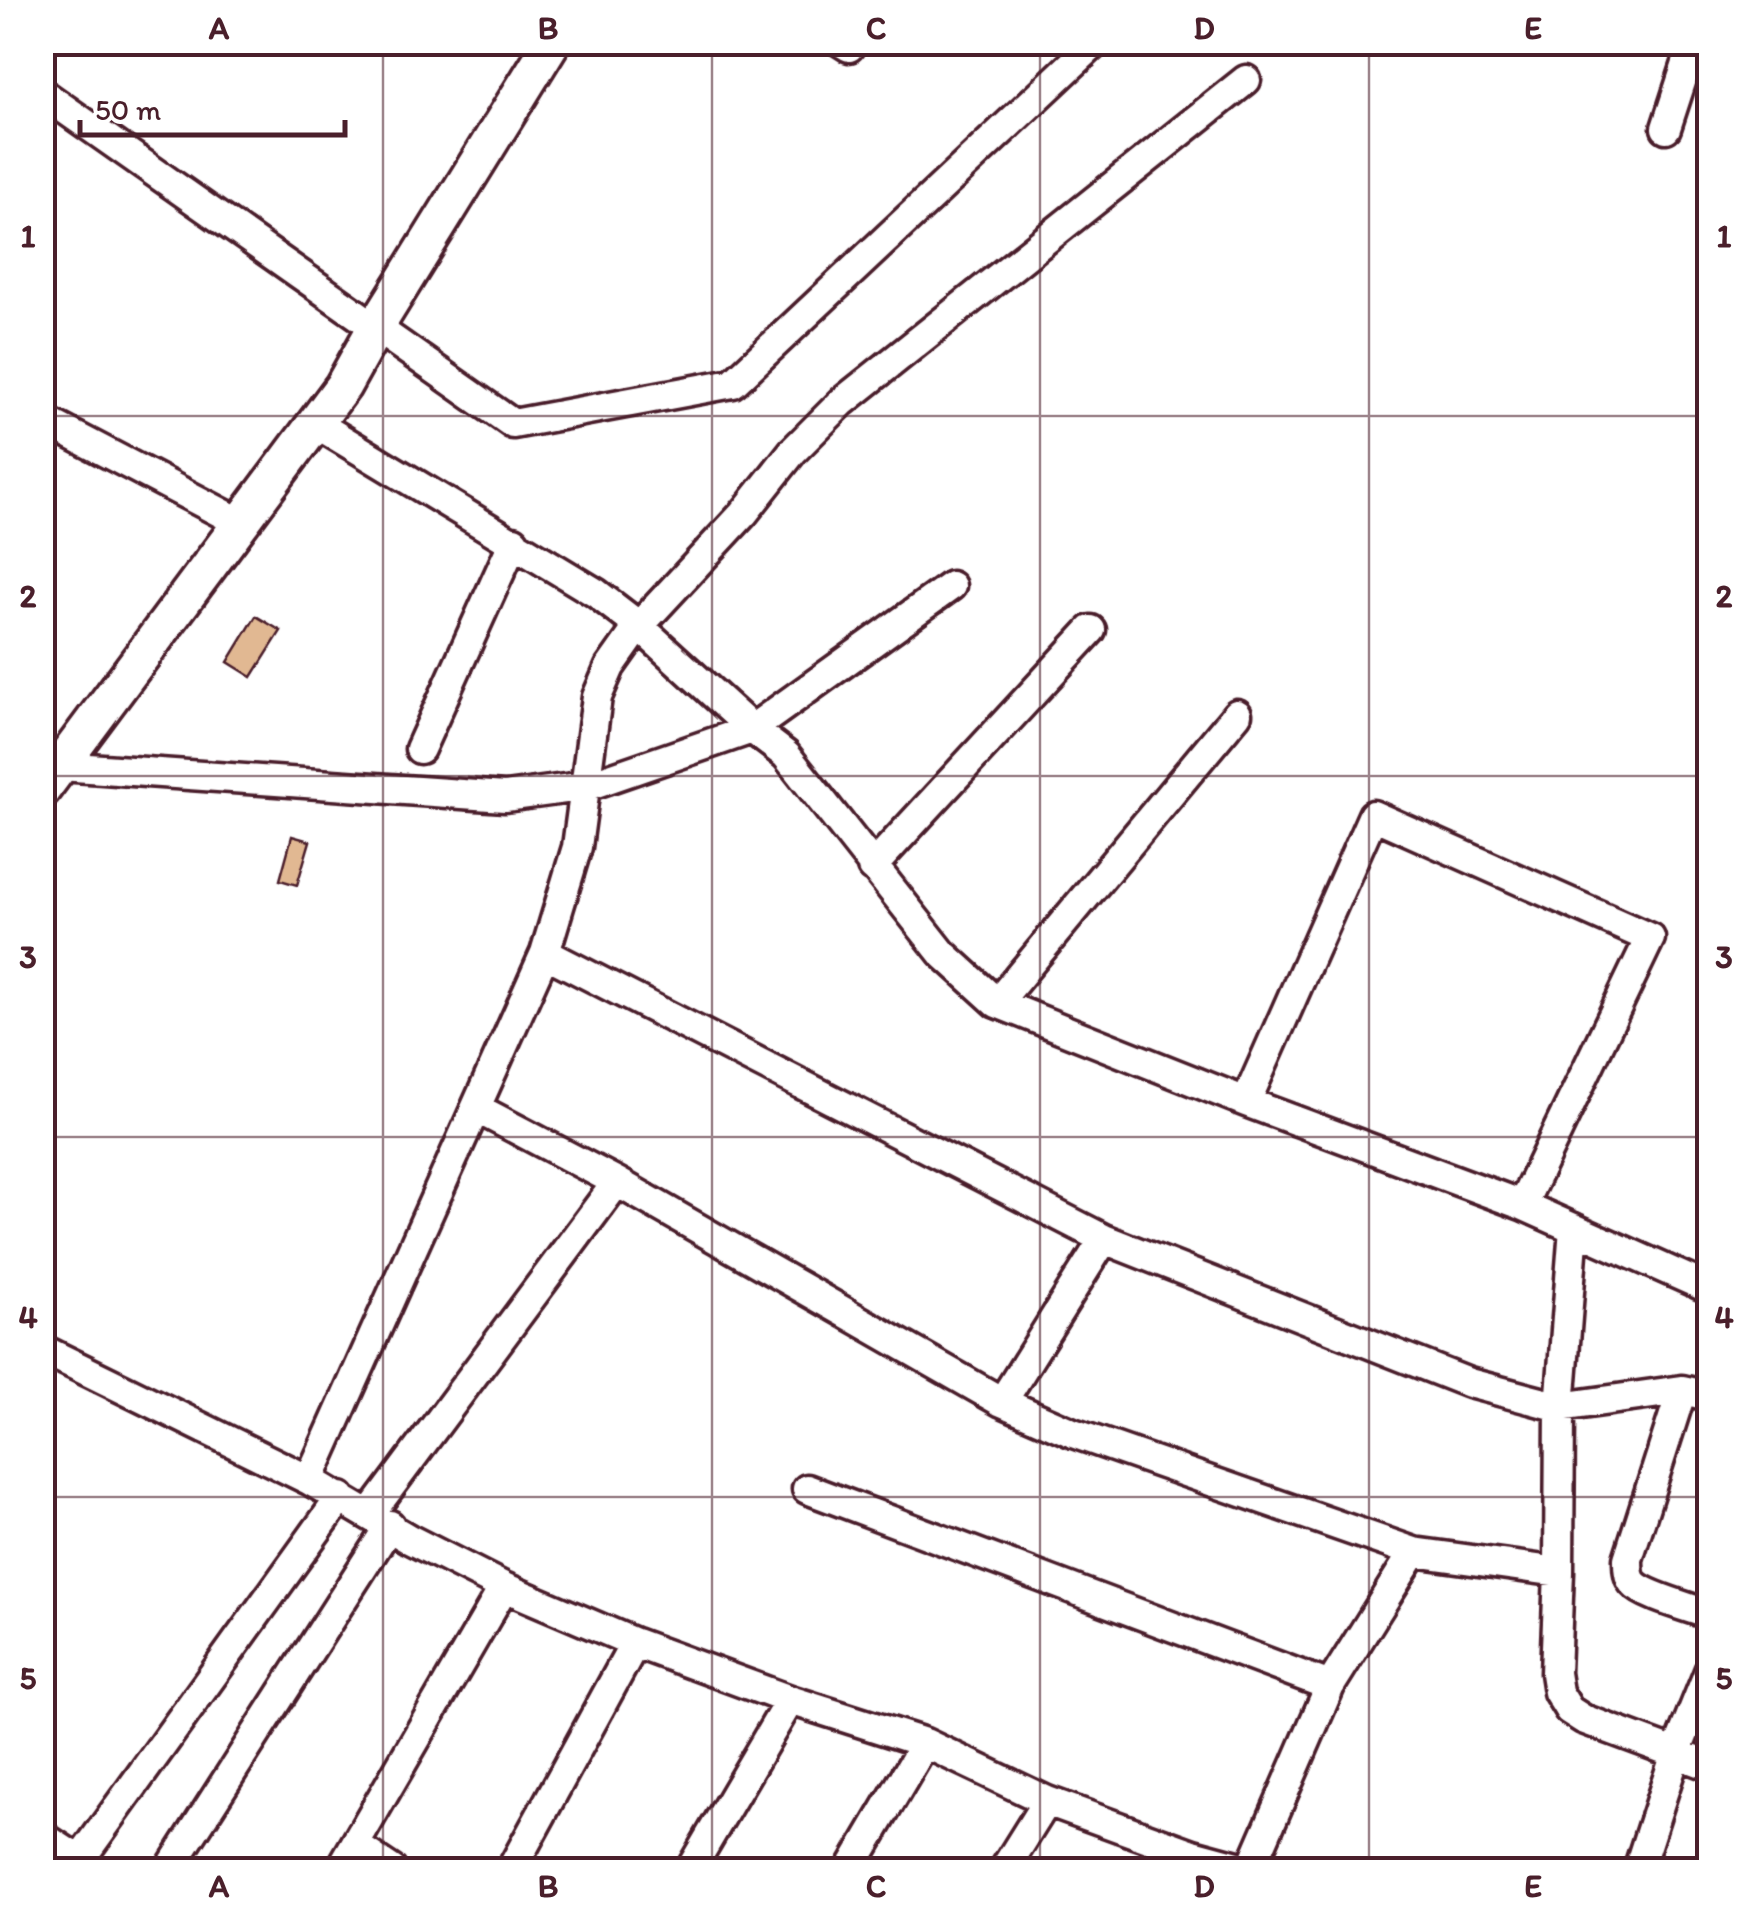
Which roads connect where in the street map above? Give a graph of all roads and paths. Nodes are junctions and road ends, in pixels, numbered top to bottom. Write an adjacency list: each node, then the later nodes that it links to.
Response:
1 (552, 42): 7 (street)
2 (1096, 42): 7 (street)
3 (1694, 42): 6 (street)
4 (1246, 80): 13 (street)
5 (42, 93): 7 (street)
6 (1666, 128)
7 (377, 325): 9 (street)
8 (42, 419): 10 (street)
9 (315, 424): 10 (street); 11 (street)
10 (241, 523): 18 (street)
11 (514, 541): 13 (street); 17 (street)
12 (950, 586): 16 (street)
13 (639, 626): 16 (street); 19 (street)
14 (1091, 630): 20 (street)
15 (1237, 714): 22 (street)
16 (752, 729): 19 (street); 20 (street)
17 (420, 749)
18 (51, 778): 19 (street)
19 (587, 786): 21 (street)
20 (872, 867): 22 (street)
21 (545, 953): 24 (street); 28 (street)
22 (997, 1003): 23 (street)
23 (1246, 1102): 26 (street); 26 (street)
24 (478, 1109): 25 (street); 34 (street)
25 (617, 1182): 32 (street); 37 (street)
26 (1522, 1205): 27 (street)
27 (1574, 1228): 29 (street); 33 (street)
28 (1104, 1239): 32 (street); 33 (street)
29 (1710, 1290)
30 (42, 1349): 34 (street)
31 (1696, 1393): 33 (street); 41 (street)
32 (1002, 1402): 38 (street)
33 (1560, 1406): 39 (street)
34 (309, 1480): 36 (street)
35 (807, 1489): 44 (street)
36 (341, 1497): 37 (street); 53 (street)
37 (380, 1520): 40 (street); 54 (street)
38 (1414, 1552): 39 (street); 44 (street)
39 (1559, 1572): 47 (street)
40 (504, 1587): 42 (street); 51 (street)
41 (1710, 1614)
42 (635, 1643): 45 (street); 57 (street)
43 (1710, 1669): 47 (street)
44 (1330, 1686): 61 (street)
45 (790, 1700): 46 (street); 58 (street)
46 (925, 1743): 49 (street); 59 (street)
47 (1676, 1753): 48 (street); 62 (street)
48 (1710, 1766)
49 (1047, 1801): 52 (street); 60 (street)
50 (42, 1836): 53 (street)
51 (356, 1846): 55 (street); 56 (street)
52 (1188, 1862): 61 (street)
53 (87, 1866)
54 (168, 1870)
55 (340, 1870)
56 (392, 1870)
57 (511, 1870)
58 (690, 1870)
59 (850, 1870)
60 (1004, 1870)
61 (1251, 1870)
62 (1638, 1870)

